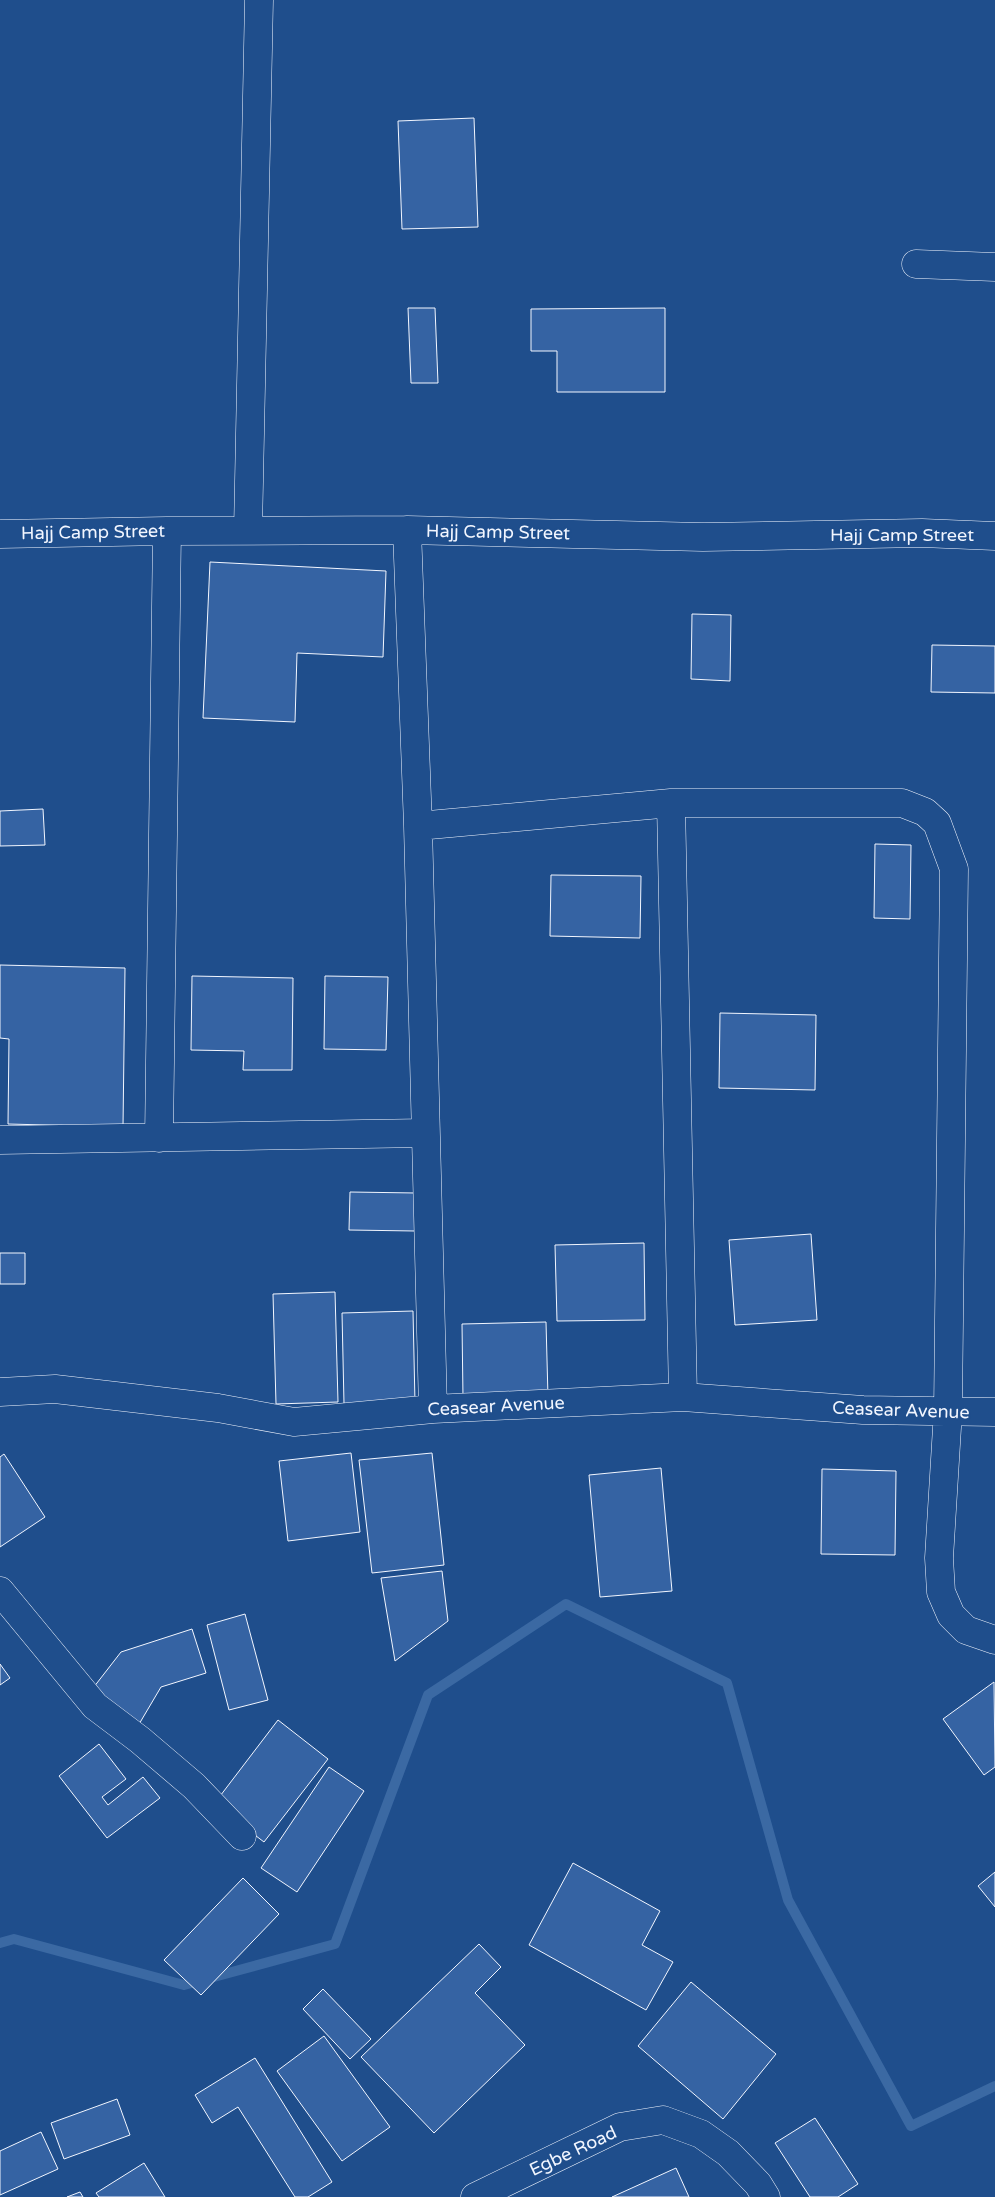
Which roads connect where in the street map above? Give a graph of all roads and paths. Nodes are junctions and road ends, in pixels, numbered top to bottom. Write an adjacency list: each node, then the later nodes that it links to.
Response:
1 (259, 0): 4 (street)
2 (916, 264): 3 (street)
3 (995, 267)
4 (248, 530): 5 (street, Hajj Camp Street); 6 (street, Hajj Camp Street)
5 (407, 530): 8 (street, Hajj Camp Street); 10 (street)
6 (167, 531): 7 (street, Hajj Camp Street); 12 (street)
7 (0, 534)
8 (995, 536)
9 (671, 804): 10 (street); 15 (street); 17 (street)
10 (418, 826): 11 (street)
11 (425, 1133): 12 (street); 16 (street)
12 (158, 1138): 13 (street)
13 (0, 1140)
14 (0, 1392): 16 (street, Ceasear Avenue)
15 (683, 1397): 16 (street, Ceasear Avenue); 17 (street, Ceasear Avenue)
16 (433, 1409)
17 (948, 1412): 18 (street, Ceasear Avenue); 20 (street)
18 (995, 1412)
19 (0, 1592): 21 (street)
20 (995, 1640)
21 (242, 1836)
22 (475, 2197): 23 (street, Egbe Road)
23 (766, 2197)

